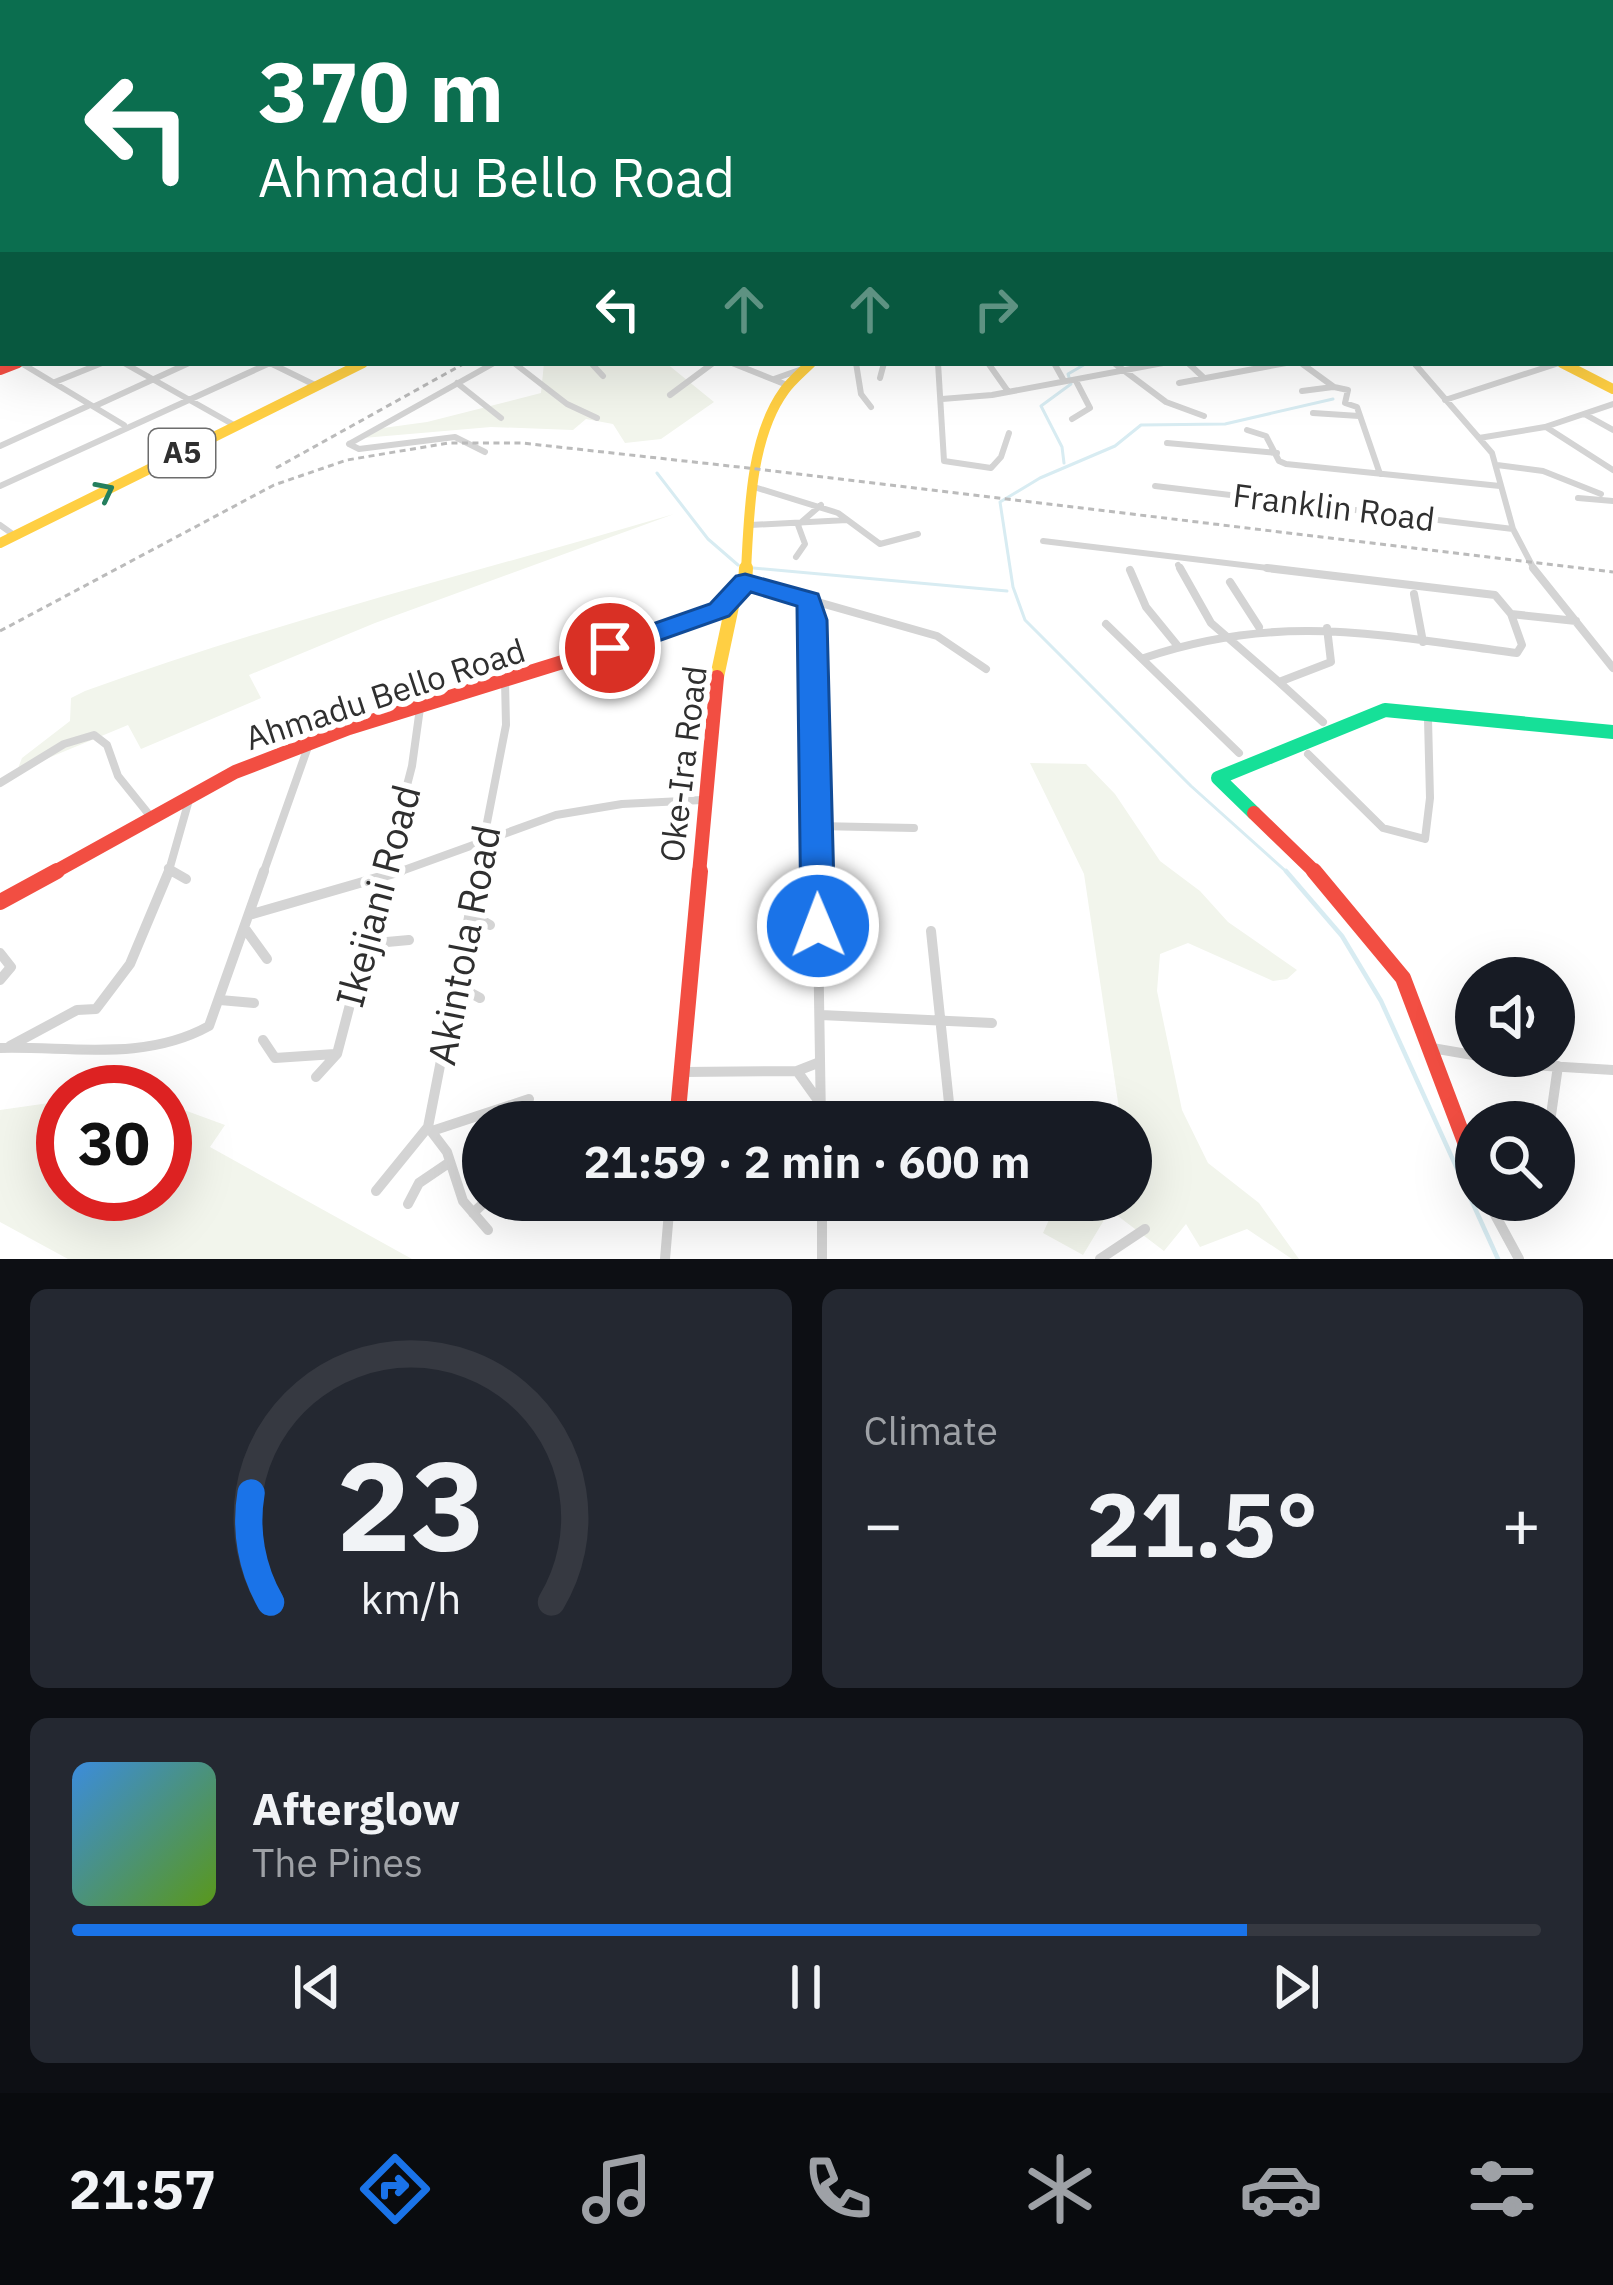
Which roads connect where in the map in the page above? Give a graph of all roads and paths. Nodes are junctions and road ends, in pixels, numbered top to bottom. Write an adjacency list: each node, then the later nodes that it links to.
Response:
1 (25, 366): 36 (street)
2 (95, 366): 36 (street)
3 (129, 366): 32 (street)
4 (182, 366): 32 (street)
5 (264, 366): 47 (street)
6 (276, 366): 39 (street)
7 (357, 366): 39 (main road, A5)
8 (488, 366): 35 (street)
9 (518, 366): 56 (street)
10 (594, 366): 29 (street)
11 (709, 366): 44 (street)
12 (740, 366): 33 (street)
13 (806, 366): 33 (street)
14 (807, 366): 38 (main road, Oke-Ira Road)
15 (856, 366): 50 (street)
16 (883, 366): 30 (street)
17 (938, 366): 45 (street)
18 (990, 366): 42 (street)
19 (1057, 366): 34 (street)
20 (1117, 366): 28 (street)
21 (1147, 366): 28 (street)
22 (1191, 366): 31 (street)
23 (1270, 366): 31 (street)
24 (1305, 366): 40 (street)
25 (1417, 366): 46 (street)
26 (1552, 366): 46 (street)
27 (1567, 366): 41 (main road)
28 (1122, 371): 34 (street); 53 (street)
29 (603, 376)
30 (880, 378)
31 (1204, 378): 37 (street)
32 (152, 380): 47 (street); 49 (street)
33 (772, 380): 38 (street)
34 (1070, 381): 42 (street); 57 (street)
35 (458, 382): 55 (street); 67 (street)
36 (54, 383): 49 (street)
37 (1179, 383)
38 (788, 385): 75 (main road, Oke-Ira Road)
39 (316, 386): 59 (main road, A5)
40 (1334, 387): 43 (street); 54 (street)
41 (1613, 389)
42 (1007, 390): 45 (street)
43 (1302, 391)
44 (670, 395)
45 (942, 399): 63 (street)
46 (1445, 400): 64 (street)
47 (193, 402): 58 (street); 59 (street)
48 (1613, 404): 52 (street)
49 (92, 406): 58 (street); 66 (street)
50 (871, 407)
51 (1313, 413): 54 (street)
52 (1585, 415): 60 (street); 62 (street)
53 (1204, 416)
54 (1359, 416): 71 (street)
55 (501, 418)
56 (597, 418)
57 (1072, 418)
58 (126, 426): 73 (street)
59 (236, 426): 86 (main road, A5, one-way to 59)
60 (1545, 427): 64 (street); 70 (street)
61 (1247, 430): 68 (street)
62 (1613, 430)
63 (1009, 433)
64 (1477, 439): 69 (street)
65 (1167, 443): 68 (street)
66 (0, 446)
67 (485, 452)
68 (1277, 453): 71 (street)
69 (1497, 464): 74 (street); 76 (street)
70 (1613, 470)
71 (1380, 474): 74 (street)
72 (1155, 485): 84 (street, Franklin Road)
73 (0, 486)
74 (1500, 486): 84 (street)
75 (754, 487): 79 (street); 82 (main road, Oke-Ira Road)
76 (1601, 494)
77 (1578, 498): 78 (street)
78 (1613, 501)
79 (822, 504): 80 (street); 83 (street)
80 (854, 521): 83 (street); 85 (street)
81 (0, 525): 86 (street)
82 (750, 525): 83 (street); 92 (main road, Oke-Ira Road)
83 (798, 525): 89 (street)
84 (1513, 529): 98 (street)
85 (919, 534)
86 (15, 535): 88 (main road, A5)
87 (1043, 541): 97 (street)
88 (0, 543)
89 (796, 557)
90 (1178, 565): 102 (street)
91 (1130, 570): 104 (street)
92 (744, 572): 95 (main road, Oke-Ira Road); 96 (street)
93 (1230, 582): 100 (street)
94 (1414, 594): 103 (street)
95 (734, 597): 108 (main road, Ahmadu Bello Road); 119 (main road, Oke-Ira Road)
96 (808, 600): 107 (street); 121 (street)
97 (1511, 614): 98 (street); 103 (street)
98 (1576, 621): 106 (street)
99 (1106, 624): 105 (street)
100 (1259, 627): 101 (street); 102 (street)
101 (1327, 628): 103 (street); 109 (street)
102 (1221, 633): 104 (street); 109 (street)
103 (1423, 642)
104 (1178, 645): 105 (street)
105 (1144, 658): 115 (street)
106 (1613, 668)
107 (986, 669)
108 (505, 681): 110 (main road, Ahmadu Bello Road); 123 (street, Akintola Road)
109 (1279, 682): 112 (street)
110 (420, 706): 114 (main road, Ahmadu Bello Road); 125 (street, Ikejiani Road)
111 (1427, 715): 113 (main road); 116 (street); 146 (main road)
112 (1323, 722)
113 (1613, 732)
114 (309, 742): 118 (main road, Ahmadu Bello Road); 129 (street)
115 (1238, 753)
116 (1308, 754)
117 (0, 782): 120 (street)
118 (189, 798): 120 (main road, Ahmadu Bello Road); 124 (street)
119 (704, 800): 123 (street); 154 (main road, Oke-Ira Road)
120 (152, 818): 127 (main road, Ahmadu Bello Road)
121 (818, 826): 122 (street); 142 (street)
122 (914, 827)
123 (486, 838): 125 (street); 128 (street, Akintola Road)
124 (169, 868): 126 (street); 147 (street)
125 (384, 877): 129 (street); 134 (street, Ikejiani Road)
126 (186, 879)
127 (0, 902)
128 (471, 914): 130 (street); 138 (street, Akintola Road)
129 (249, 915): 131 (street)
130 (490, 925)
131 (245, 928): 136 (street); 140 (street)
132 (932, 931): 143 (street)
133 (409, 940): 134 (street)
134 (365, 944): 149 (street, Ikejiani Road)
135 (0, 953): 137 (street)
136 (267, 959)
137 (0, 980)
138 (457, 985): 139 (street); 162 (street, Akintola Road)
139 (480, 998)
140 (220, 1000): 141 (street); 147 (street)
141 (254, 1004)
142 (821, 1015): 143 (street); 150 (street)
143 (940, 1020): 144 (street); 160 (street)
144 (992, 1023)
145 (262, 1040): 149 (street)
146 (1430, 1047): 148 (street); 161 (main road)
147 (4, 1048)
148 (1455, 1051)
149 (337, 1054): 155 (street, Ikejiani Road)
150 (820, 1062): 153 (street); 159 (street)
151 (1575, 1067): 152 (street)
152 (1613, 1070)
153 (797, 1071): 154 (street); 158 (street)
154 (682, 1072): 157 (main road, Oke-Ira Road)
155 (316, 1077)
156 (529, 1099): 162 (street)
157 (679, 1101)
158 (819, 1101)
159 (820, 1101)
160 (949, 1101)
161 (1455, 1114)
162 (431, 1129): 163 (street); 164 (street, Akintola Road)
163 (450, 1162): 165 (street); 166 (street)
164 (376, 1191)
165 (462, 1198)
166 (408, 1204)
167 (480, 1221): 172 (street)
168 (668, 1221): 173 (street)
169 (822, 1221): 174 (street)
170 (1498, 1221): 176 (street)
171 (1145, 1229): 175 (street)
172 (488, 1231)
173 (664, 1259)
174 (822, 1259)
175 (1100, 1259)
176 (1519, 1259)

